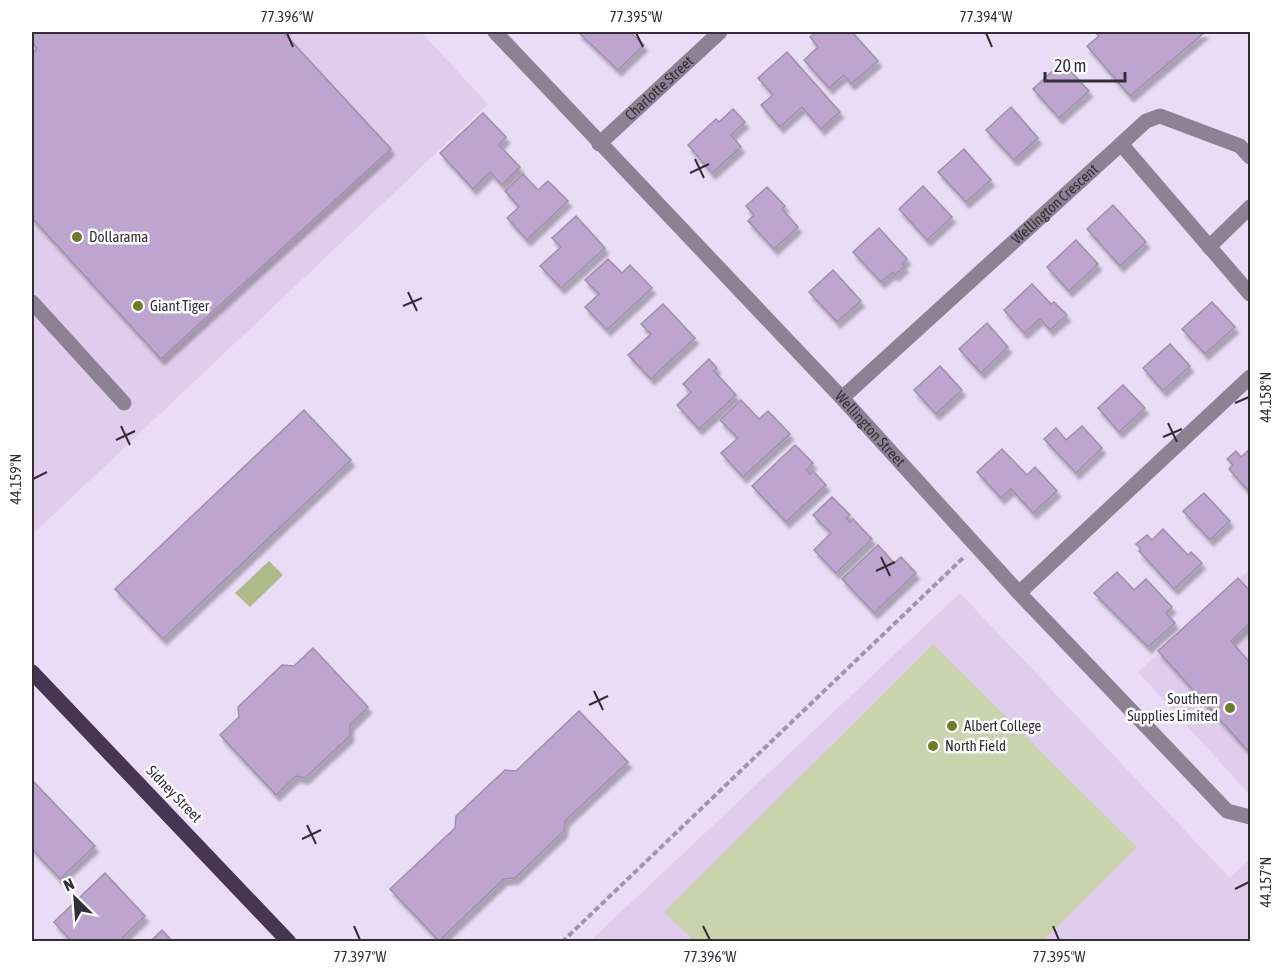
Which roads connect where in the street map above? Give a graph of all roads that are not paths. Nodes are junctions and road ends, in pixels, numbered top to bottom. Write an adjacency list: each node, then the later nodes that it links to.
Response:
1 (495, 32): 3 (street, Wellington Street)
2 (720, 32): 3 (street, Charlotte Street)
3 (599, 144): 11 (street, Wellington Street)
4 (1120, 144): 5 (street, Wellington Crescent); 7 (street); 11 (street, Wellington Crescent)
5 (1251, 157)
6 (1251, 207): 7 (street)
7 (1209, 247): 8 (street)
8 (1251, 294)
9 (32, 302): 12 (street)
10 (1251, 377): 13 (street)
11 (842, 399): 13 (street, Wellington Street)
12 (124, 403)
13 (1020, 593): 15 (street, Wellington Street)
14 (32, 672): 16 (main road, Sidney Street)
15 (1251, 817)
16 (289, 942)

